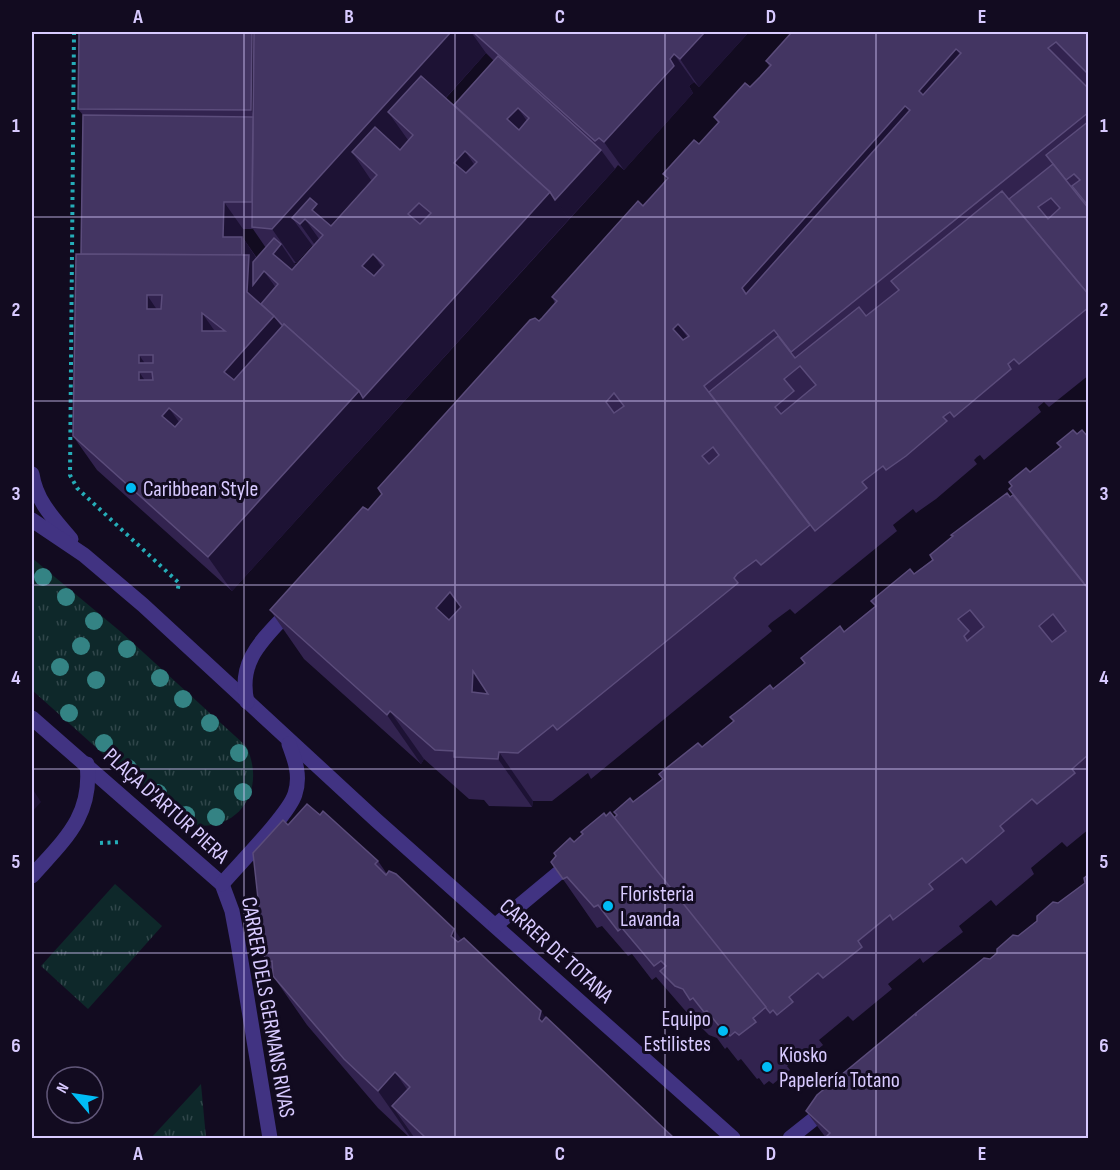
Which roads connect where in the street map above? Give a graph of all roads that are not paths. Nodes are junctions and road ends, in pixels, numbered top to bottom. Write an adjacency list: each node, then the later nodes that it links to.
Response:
1 (32, 474): 3 (street)
2 (32, 520): 3 (street, PLAÇA D'ARTUR PIERA)
3 (84, 555): 5 (street, PLAÇA D'ARTUR PIERA)
4 (300, 599): 5 (street)
5 (247, 702): 7 (street, PLAÇA D'ARTUR PIERA)
6 (32, 718): 8 (street, PLAÇA D'ARTUR PIERA)
7 (287, 739): 9 (street, PLAÇA D'ARTUR PIERA); 12 (street, PLAÇA D'ARTUR PIERA)
8 (87, 764): 11 (street); 12 (street, PLAÇA D'ARTUR PIERA)
9 (376, 820): 13 (street, CARRER DE TOTANA)
10 (588, 849): 13 (street)
11 (32, 876)
12 (222, 884): 15 (street, CARRER DELS GERMANS RIVAS)
13 (496, 925): 16 (street, CARRER DE TOTANA)
14 (844, 1095): 17 (street)
15 (270, 1138)
16 (734, 1138)
17 (790, 1138)

